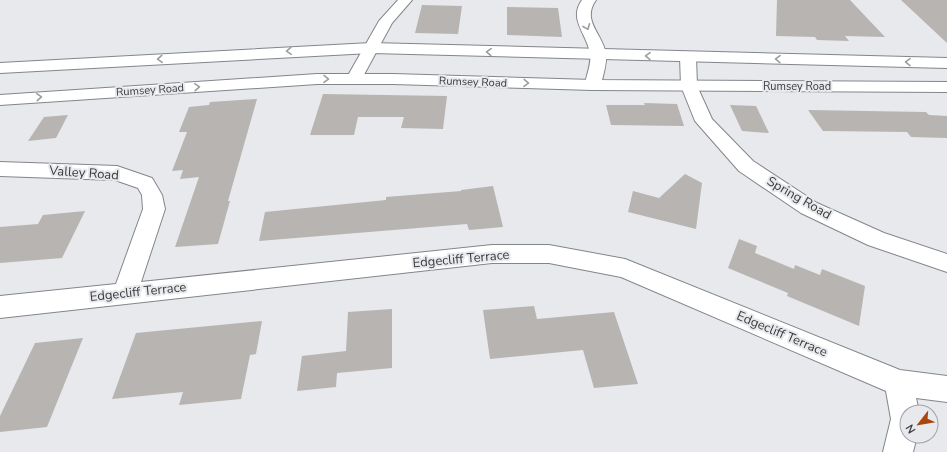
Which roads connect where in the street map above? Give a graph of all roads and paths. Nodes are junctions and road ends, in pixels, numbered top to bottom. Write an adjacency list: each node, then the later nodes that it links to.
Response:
1 (405, 0): 3 (street)
2 (589, 0): 4 (street, one-way to 4)
3 (371, 48): 4 (street, Rumsey Road, one-way to 3); 7 (street, Rumsey Road, one-way to 7); 8 (street)
4 (598, 55): 5 (street, Rumsey Road, one-way to 4); 9 (street)
5 (688, 57): 6 (street, Rumsey Road, one-way to 5); 10 (street)
6 (947, 63)
7 (0, 68)
8 (354, 79): 9 (street, Rumsey Road, one-way to 9); 12 (street, Rumsey Road, one-way to 8)
9 (593, 85): 10 (street, Rumsey Road)
10 (689, 86): 11 (street, Rumsey Road); 14 (street, Spring Road)
11 (947, 87)
12 (0, 100)
13 (0, 169): 15 (street, Valley Road)
14 (947, 263)
15 (125, 294): 16 (street, Edgecliff Terrace); 17 (street, Edgecliff Terrace)
16 (0, 306)
17 (899, 383): 18 (street, Edgecliff Terrace); 19 (street)
18 (947, 389)
19 (898, 452)

